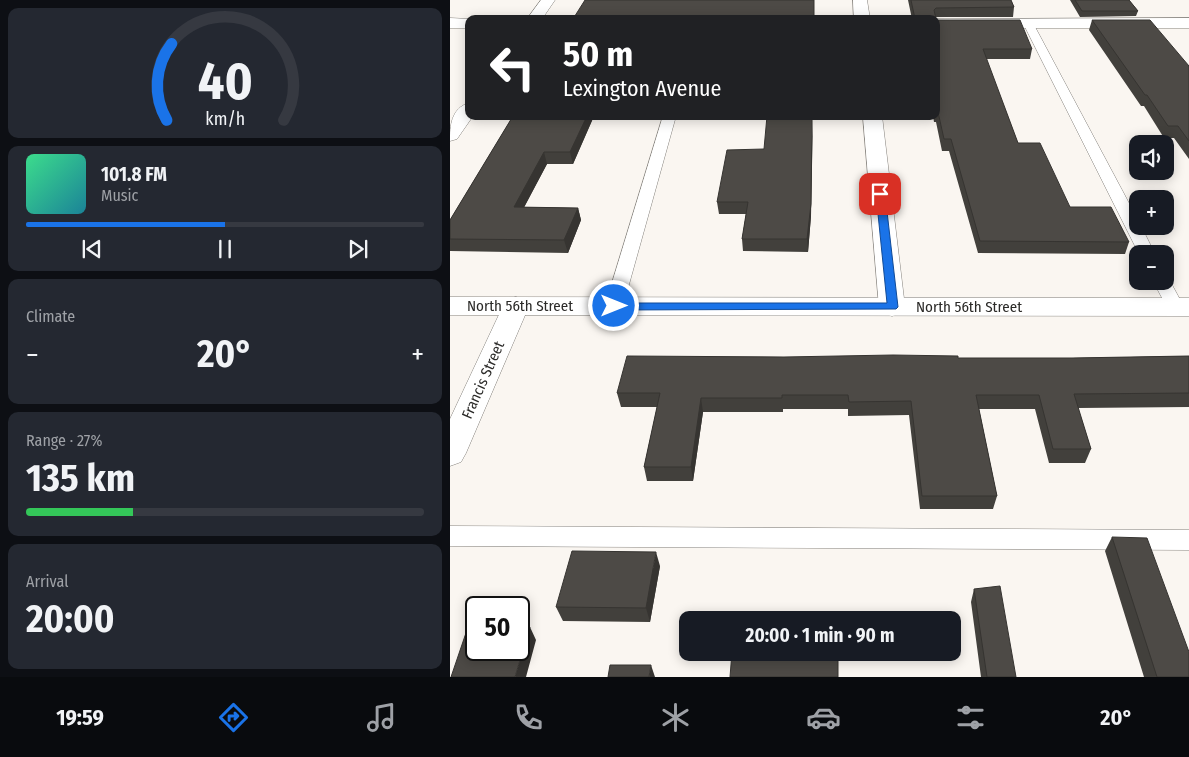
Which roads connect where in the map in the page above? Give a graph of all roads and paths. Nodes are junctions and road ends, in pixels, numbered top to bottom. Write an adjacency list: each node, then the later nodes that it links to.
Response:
1 (548, 0): 3 (street)
2 (860, 0): 4 (street)
3 (537, 15)
4 (862, 15)
5 (450, 23): 6 (street)
6 (465, 23)
7 (940, 23): 8 (street)
8 (1028, 23): 9 (street); 14 (lane)
9 (1189, 23)
10 (465, 114): 13 (street)
11 (669, 120): 18 (lane)
12 (872, 120): 19 (street)
13 (450, 135)
14 (1142, 245)
15 (1168, 290): 20 (lane)
16 (450, 306): 17 (street, North 56th Street)
17 (516, 306): 18 (street, North 56th Street); 21 (street, Francis Street)
18 (614, 306): 19 (street, North 56th Street)
19 (892, 307): 20 (street, North 56th Street)
20 (1182, 307)
21 (450, 453)
22 (450, 536): 23 (lane)
23 (1189, 540)

